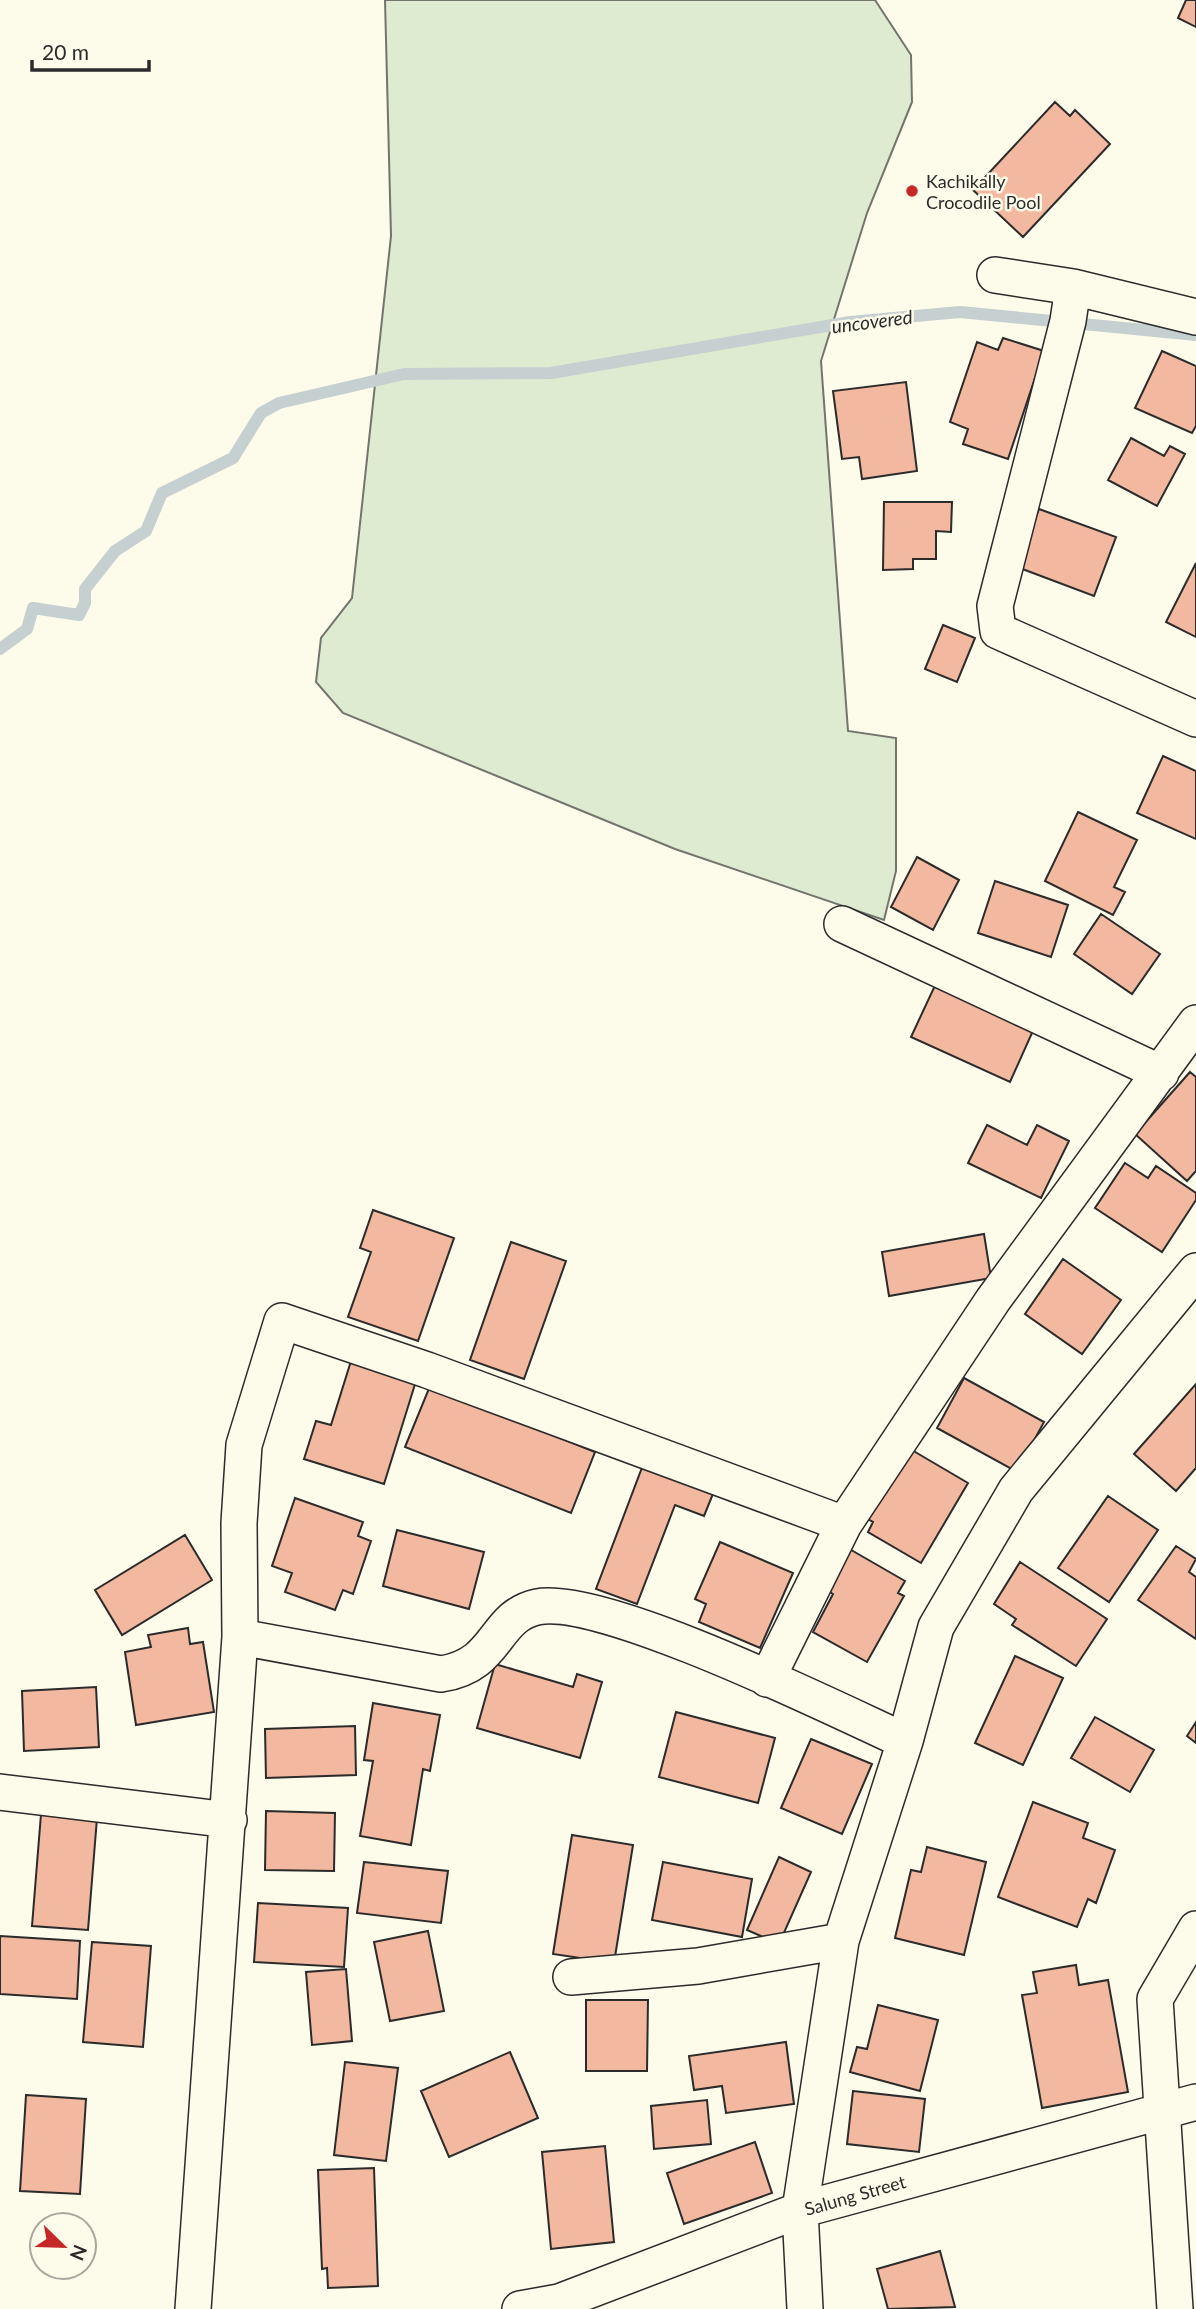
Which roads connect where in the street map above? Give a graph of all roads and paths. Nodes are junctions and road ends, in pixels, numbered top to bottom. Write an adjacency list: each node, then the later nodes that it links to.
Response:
1 (995, 275): 2 (street)
2 (1073, 287): 3 (street); 4 (street)
3 (1196, 317)
4 (1196, 719)
5 (842, 923): 7 (street)
6 (1196, 1023): 7 (street)
7 (1161, 1073): 9 (street)
8 (1196, 1271): 12 (street)
9 (844, 1524): 10 (street); 11 (street)
10 (240, 1637): 11 (street); 14 (street)
11 (767, 1679): 12 (street)
12 (905, 1741): 16 (street)
13 (0, 1792): 14 (street)
14 (229, 1820): 21 (street)
15 (1196, 1929): 19 (street)
16 (841, 1941): 17 (street); 20 (street)
17 (571, 1977)
18 (1196, 2102): 19 (street, Salung Street)
19 (1161, 2110): 20 (street, Salung Street); 24 (street)
20 (800, 2210): 22 (street, Salung Street); 23 (street)
21 (193, 2309)
22 (520, 2309)
23 (805, 2309)
24 (1175, 2309)

